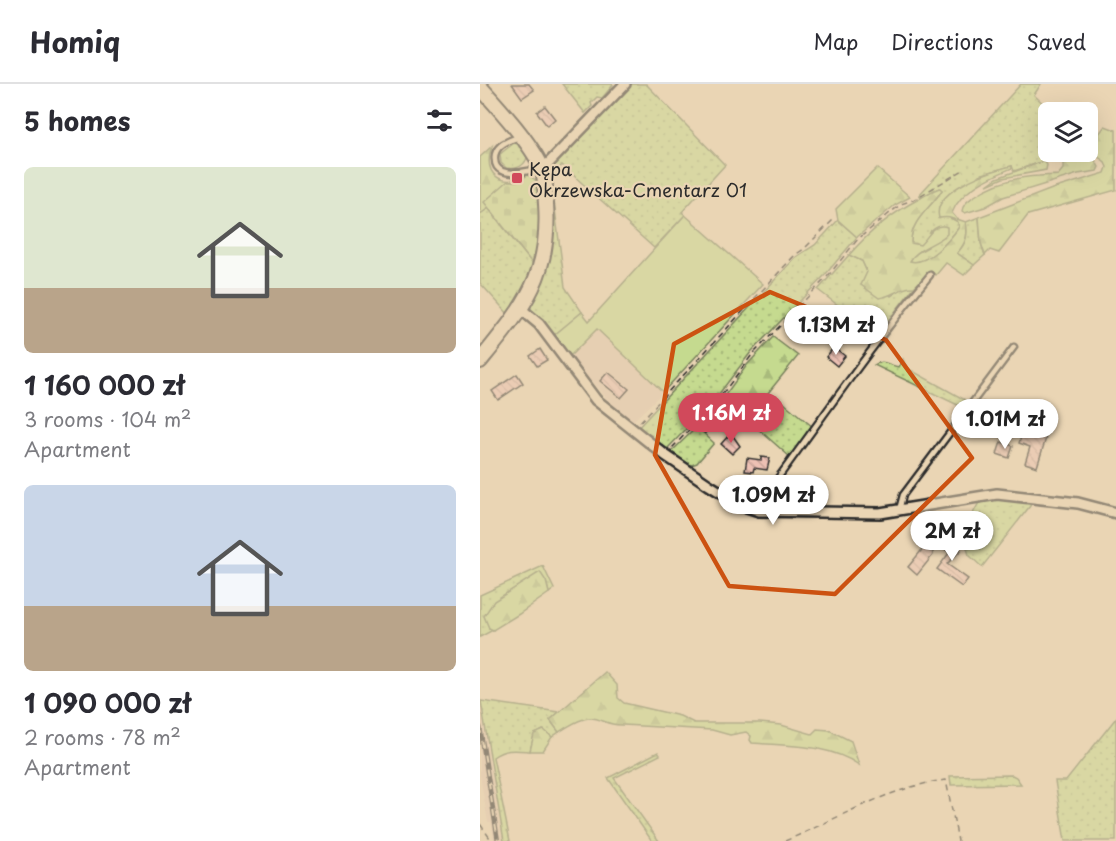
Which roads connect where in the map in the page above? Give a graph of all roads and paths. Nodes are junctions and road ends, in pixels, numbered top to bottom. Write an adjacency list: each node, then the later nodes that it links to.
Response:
1 (625, 84): 4 (street)
2 (480, 87): 3 (street)
3 (521, 137): 4 (street); 4 (lane)
4 (543, 169): 8 (street)
5 (963, 170): 12 (path)
6 (833, 220): 11 (path)
7 (930, 275): 14 (lane)
8 (521, 309): 10 (street); 11 (street)
9 (1014, 347): 13 (lane)
10 (480, 361)
11 (633, 430): 12 (street)
12 (665, 455): 14 (street)
13 (899, 510): 14 (street); 15 (street)
14 (759, 511)
15 (1116, 513)
16 (480, 824): 17 (path)
17 (492, 841)
18 (785, 841): 19 (path)
19 (958, 841)

